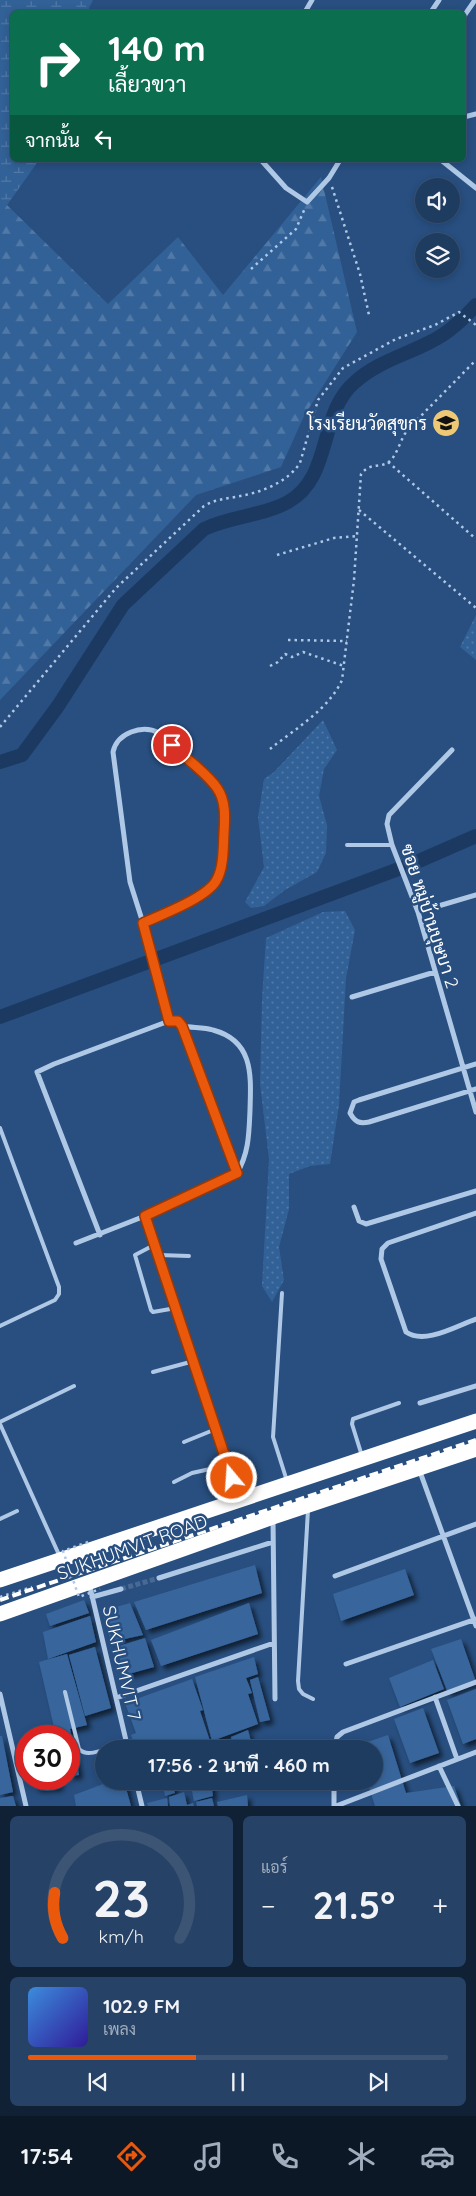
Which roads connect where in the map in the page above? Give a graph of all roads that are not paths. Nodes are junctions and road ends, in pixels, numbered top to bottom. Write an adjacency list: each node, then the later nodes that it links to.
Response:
1 (475, 0): 2 (street)
2 (466, 13)
3 (263, 162): 4 (street)
4 (339, 162)
5 (443, 162): 6 (street)
6 (476, 188)
7 (452, 750): 9 (street, ซอย หมู่บ้านบุษบา 2)
8 (347, 844): 9 (lane)
9 (392, 845): 11 (street, ซอย หมู่บ้านบุษบา 2)
10 (476, 895): 11 (street)
11 (418, 912): 13 (street, ซอย หมู่บ้านบุษบา 2)
12 (143, 923): 12 (street); 15 (street)
13 (435, 972): 14 (street); 18 (street, ซอย หมู่บ้านบุษบา 2)
14 (352, 997)
15 (169, 1021): 16 (street); 27 (street)
16 (182, 1026): 22 (street); 22 (street)
17 (476, 1064): 18 (street)
18 (463, 1068): 19 (street, ซอย หมู่บ้านบุษบา 2); 19 (street)
19 (473, 1090): 20 (street, ซอย หมู่บ้านบุษบา 2)
20 (476, 1112)
21 (0, 1128): 35 (lane)
22 (237, 1173): 26 (street)
23 (476, 1191): 24 (street)
24 (354, 1207)
25 (476, 1213): 34 (street)
26 (145, 1216): 27 (street); 29 (street)
27 (100, 1235): 28 (street)
28 (76, 1243)
29 (156, 1244): 30 (street); 33 (lane)
30 (159, 1255): 31 (lane); 33 (street)
31 (190, 1256)
32 (282, 1294): 54 (lane)
33 (176, 1308): 36 (street)
34 (476, 1319)
35 (0, 1326)
36 (194, 1361): 37 (lane); 44 (street)
37 (153, 1372)
38 (74, 1386): 43 (lane)
39 (476, 1386): 41 (street)
40 (400, 1403): 48 (lane)
41 (420, 1403)
42 (476, 1421): 48 (highway, SUKHUMVIT ROAD)
43 (0, 1423): 57 (lane)
44 (216, 1430): 45 (lane); 51 (street)
45 (184, 1442)
46 (476, 1449): 50 (highway, SUKHUMVIT ROAD)
47 (476, 1454): 50 (highway)
48 (362, 1458): 54 (highway, SUKHUMVIT ROAD); 55 (highway)
49 (476, 1460): 52 (highway)
50 (440, 1461): 52 (highway, SUKHUMVIT ROAD)
51 (228, 1465): 53 (lane); 56 (street)
52 (421, 1468): 55 (highway, SUKHUMVIT ROAD); 64 (street)
53 (174, 1482)
54 (287, 1483): 56 (highway, SUKHUMVIT ROAD)
55 (372, 1484): 59 (highway, SUKHUMVIT ROAD)
56 (238, 1500): 66 (highway, SUKHUMVIT ROAD)
57 (34, 1502): 58 (lane); 66 (lane)
58 (28, 1506)
59 (308, 1506): 61 (highway, SUKHUMVIT ROAD); 81 (lane)
60 (17, 1511): 62 (lane)
61 (273, 1517): 65 (street); 71 (highway, SUKHUMVIT ROAD)
62 (0, 1519)
63 (476, 1524): 64 (street)
64 (443, 1536): 67 (street); 73 (street)
65 (273, 1542): 68 (street); 74 (street)
66 (62, 1560): 69 (highway, SUKHUMVIT ROAD)
67 (336, 1576)
68 (159, 1578)
69 (0, 1580)
70 (121, 1589): 71 (street)
71 (94, 1590): 72 (highway, SUKHUMVIT ROAD); 80 (street, SUKHUMVIT 7)
72 (0, 1614)
73 (475, 1622): 75 (street)
74 (274, 1643): 80 (street); 82 (street)
75 (346, 1664)
76 (476, 1682): 79 (street)
77 (66, 1692): 85 (lane)
78 (0, 1694): 91 (street)
79 (436, 1697): 84 (street); 87 (street)
80 (116, 1698): 83 (street, SUKHUMVIT 7)
81 (313, 1699)
82 (275, 1700)
83 (126, 1740)
84 (337, 1740)
85 (95, 1752)
86 (476, 1752): 87 (street)
87 (457, 1759): 88 (street)
88 (439, 1766): 93 (street); 94 (street)
89 (138, 1790): 92 (street)
90 (334, 1790): 93 (street)
91 (26, 1806)
92 (142, 1806)
93 (335, 1806)
94 (458, 1806)

